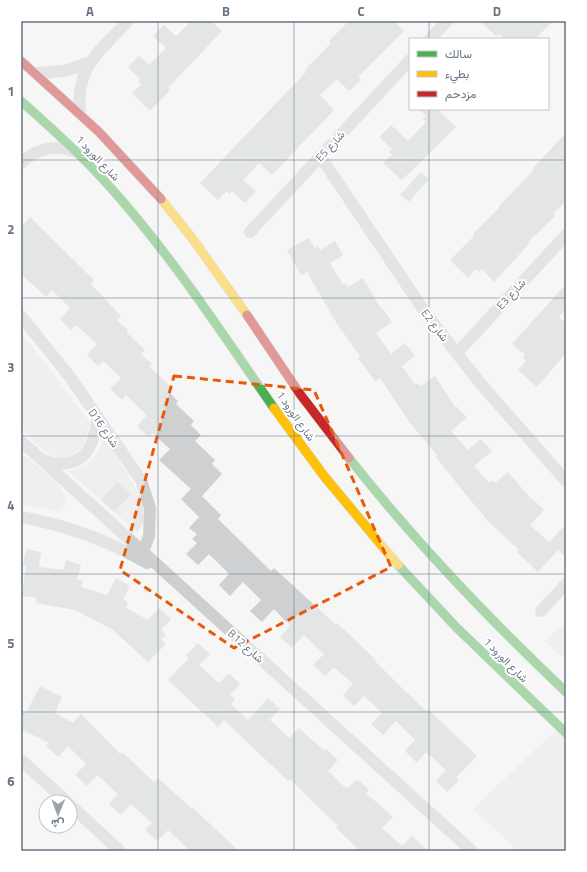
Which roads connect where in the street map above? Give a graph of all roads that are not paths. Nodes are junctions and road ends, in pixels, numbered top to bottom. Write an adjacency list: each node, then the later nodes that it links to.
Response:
1 (128, 21): 6 (street)
2 (447, 21): 3 (street)
3 (431, 38)
4 (21, 61): 7 (street, شارع الورود 1)
5 (409, 61): 11 (street, E5 شارع)
6 (88, 63): 7 (street); 9 (street)
7 (36, 73): 9 (street, شارع الورود 1)
8 (21, 101): 10 (street, شارع الورود 1)
9 (80, 113): 26 (street, شارع الورود 1)
10 (76, 151): 12 (street); 27 (street, شارع الورود 1)
11 (320, 156): 13 (street, E5 شارع); 16 (street, E2 شارع)
12 (21, 163)
13 (250, 232)
14 (566, 235): 16 (street, E3 شارع)
15 (21, 316): 17 (street, D16 شارع)
16 (457, 353): 20 (street, E2 شارع)
17 (97, 417): 19 (street); 22 (street, D16 شارع)
18 (21, 441): 19 (street, B12 شارع)
19 (42, 460): 22 (street, B12 شارع)
20 (566, 481)
21 (21, 517): 23 (street)
22 (144, 552): 23 (street, B12 شارع)
23 (169, 575): 32 (street, B12 شارع)
24 (566, 584): 25 (street)
25 (541, 611)
26 (566, 692)
27 (566, 733)
28 (21, 760): 29 (street)
29 (58, 794)
30 (78, 812): 31 (street)
31 (120, 851)
32 (472, 851)

